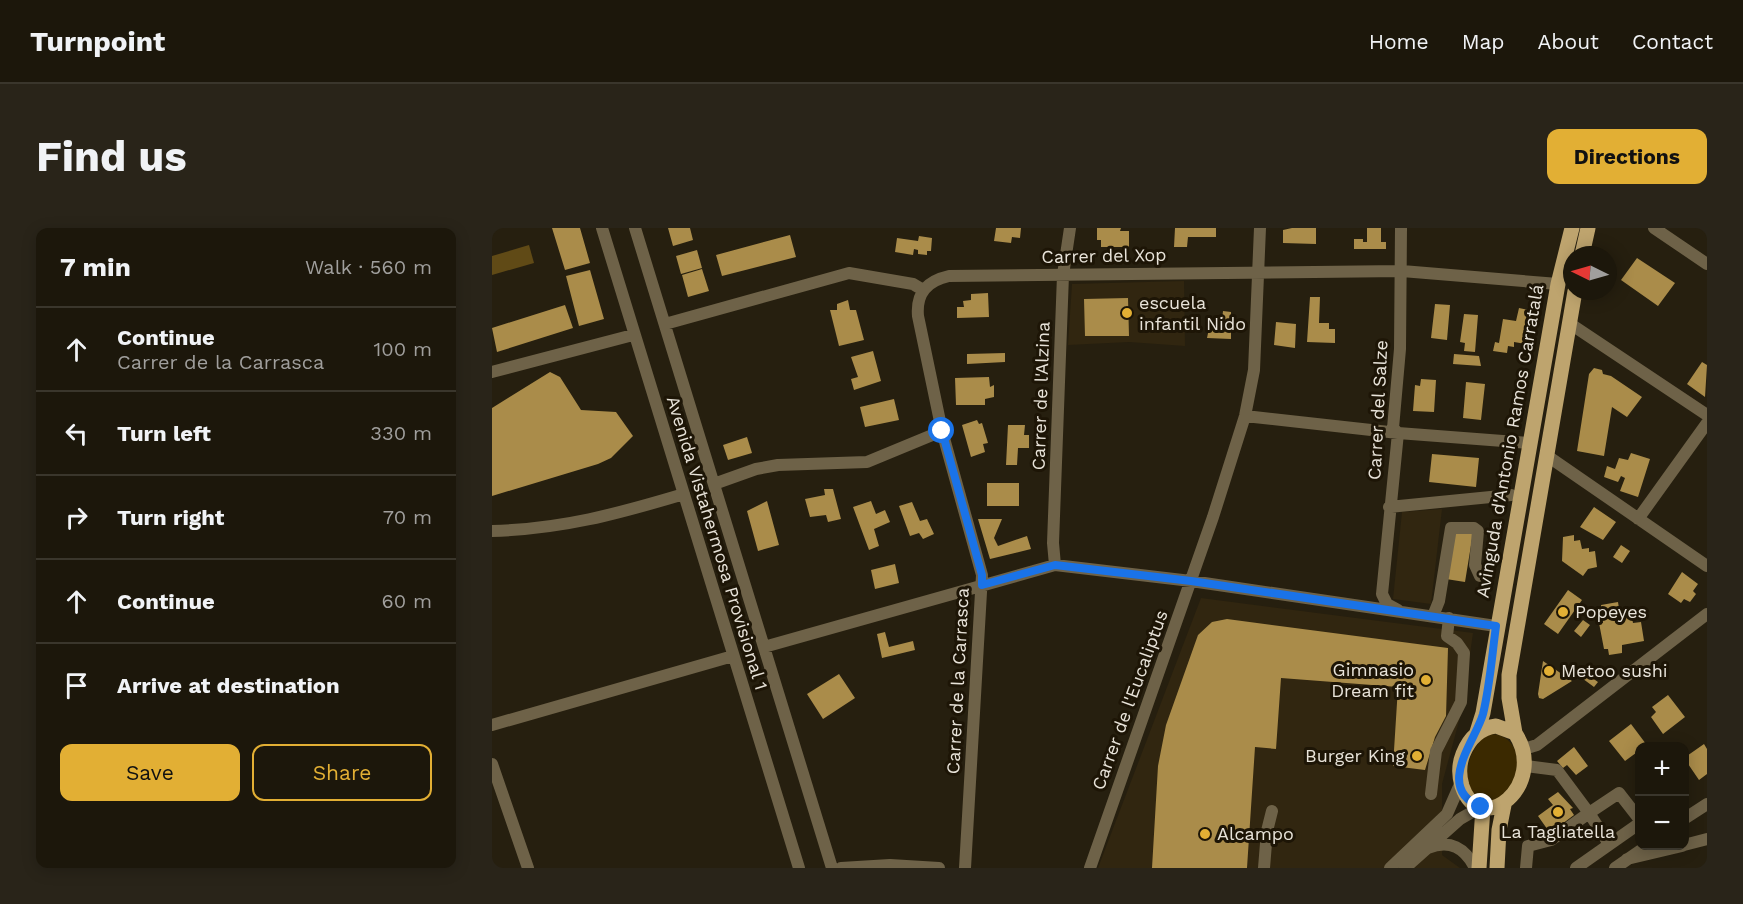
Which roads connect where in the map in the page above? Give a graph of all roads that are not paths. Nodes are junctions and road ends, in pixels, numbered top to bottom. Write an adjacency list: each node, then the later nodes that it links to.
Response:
1 (602, 228): 19 (street, Avenida Vistahermosa Provisional 1)
2 (635, 228): 18 (street, Avenida Vistahermosa Provisional 1)
3 (1070, 228): 13 (street, Carrer de l'Alzina)
4 (1260, 228): 12 (street, Carrer de l'Eucaliptus)
5 (1401, 228): 11 (street, Carrer del Salze)
6 (1572, 228): 14 (main road, Avinguda d'Antonio Ramos Carratalá)
7 (1588, 228): 9 (main road)
8 (1653, 228): 10 (street)
9 (1584, 246)
10 (1707, 264)
11 (1402, 271): 12 (street, Carrer del Xop); 14 (street, Carrer del Xop); 25 (street, Carrer del Salze)
12 (1257, 272): 13 (street, Carrer del Xop); 22 (street, Carrer de l'Eucaliptus)
13 (1063, 275): 15 (street, Carrer del Xop); 34 (street, Carrer de l'Alzina)
14 (1558, 284): 26 (main road, Avinguda d'Antonio Ramos Carratalá)
15 (923, 290): 18 (street); 24 (street, Carrer de la Carrasca)
16 (1573, 300): 17 (main road)
17 (1569, 323): 21 (street); 27 (main road)
18 (664, 324): 28 (street, Avenida Vistahermosa Provisional 1)
19 (633, 335): 20 (street); 29 (street, Avenida Vistahermosa Provisional 1)
20 (492, 372)
21 (1707, 415)
22 (1245, 416): 25 (street); 37 (street, Carrer de l'Eucaliptus)
23 (1707, 423): 32 (street)
24 (942, 431): 28 (street); 38 (street, Carrer de la Carrasca)
25 (1398, 433): 26 (street); 31 (street, Carrer del Salze)
26 (1530, 443): 45 (main road, Avinguda d'Antonio Ramos Carratalá)
27 (1546, 455): 32 (street); 50 (main road)
28 (714, 484): 46 (street, Avenida Vistahermosa Provisional 1)
29 (684, 494): 33 (street); 47 (street, Avenida Vistahermosa Provisional 1)
30 (1511, 495): 31 (street)
31 (1389, 507): 39 (street, Carrer del Salze)
32 (1638, 519): 35 (street)
33 (492, 531)
34 (1055, 565): 37 (street); 38 (street)
35 (1707, 566)
36 (1480, 576): 43 (street)
37 (1191, 581): 40 (street); 77 (street, Carrer de l'Eucaliptus)
38 (982, 585): 46 (street); 76 (street, Carrer de la Carrasca)
39 (1382, 594): 40 (street); 41 (street)
40 (1359, 607): 41 (street)
41 (1401, 612): 43 (street)
42 (1707, 614): 51 (street)
43 (1433, 616): 44 (street)
44 (1449, 618): 45 (street); 55 (street)
45 (1496, 626): 49 (main road, Avinguda d'Antonio Ramos Carratalá)
46 (764, 647): 73 (street, Avenida Vistahermosa Provisional 1)
47 (733, 656): 48 (street); 72 (street, Avenida Vistahermosa Provisional 1)
48 (492, 725)
49 (1477, 732): 50 (main road); 54 (main road)
50 (1515, 733): 51 (main road)
51 (1524, 749): 53 (main road)
52 (492, 764): 71 (street)
53 (1526, 766): 57 (main road); 60 (street)
54 (1461, 783): 58 (main road); 79 (street)
55 (1431, 794)
56 (1707, 804): 62 (street)
57 (1504, 805): 58 (main road); 82 (main road)
58 (1482, 807): 67 (street); 81 (main road)
59 (1272, 811): 78 (street)
60 (1589, 813): 61 (street); 65 (street); 83 (street)
61 (1635, 814)
62 (1689, 816)
63 (1635, 825): 65 (street)
64 (1707, 839): 66 (street)
65 (1609, 844): 84 (street)
66 (1689, 844)
67 (1424, 850): 80 (street); 81 (street)
68 (1641, 850): 70 (street)
69 (1663, 850): 70 (street)
70 (1628, 859): 85 (street)
71 (528, 868)
72 (799, 868)
73 (832, 868)
74 (841, 868): 75 (street)
75 (939, 868)
76 (965, 868)
77 (1090, 868)
78 (1264, 868)
79 (1390, 868)
80 (1406, 868)
81 (1477, 868)
82 (1497, 868)
83 (1526, 868)
84 (1576, 868)
85 (1615, 868)

